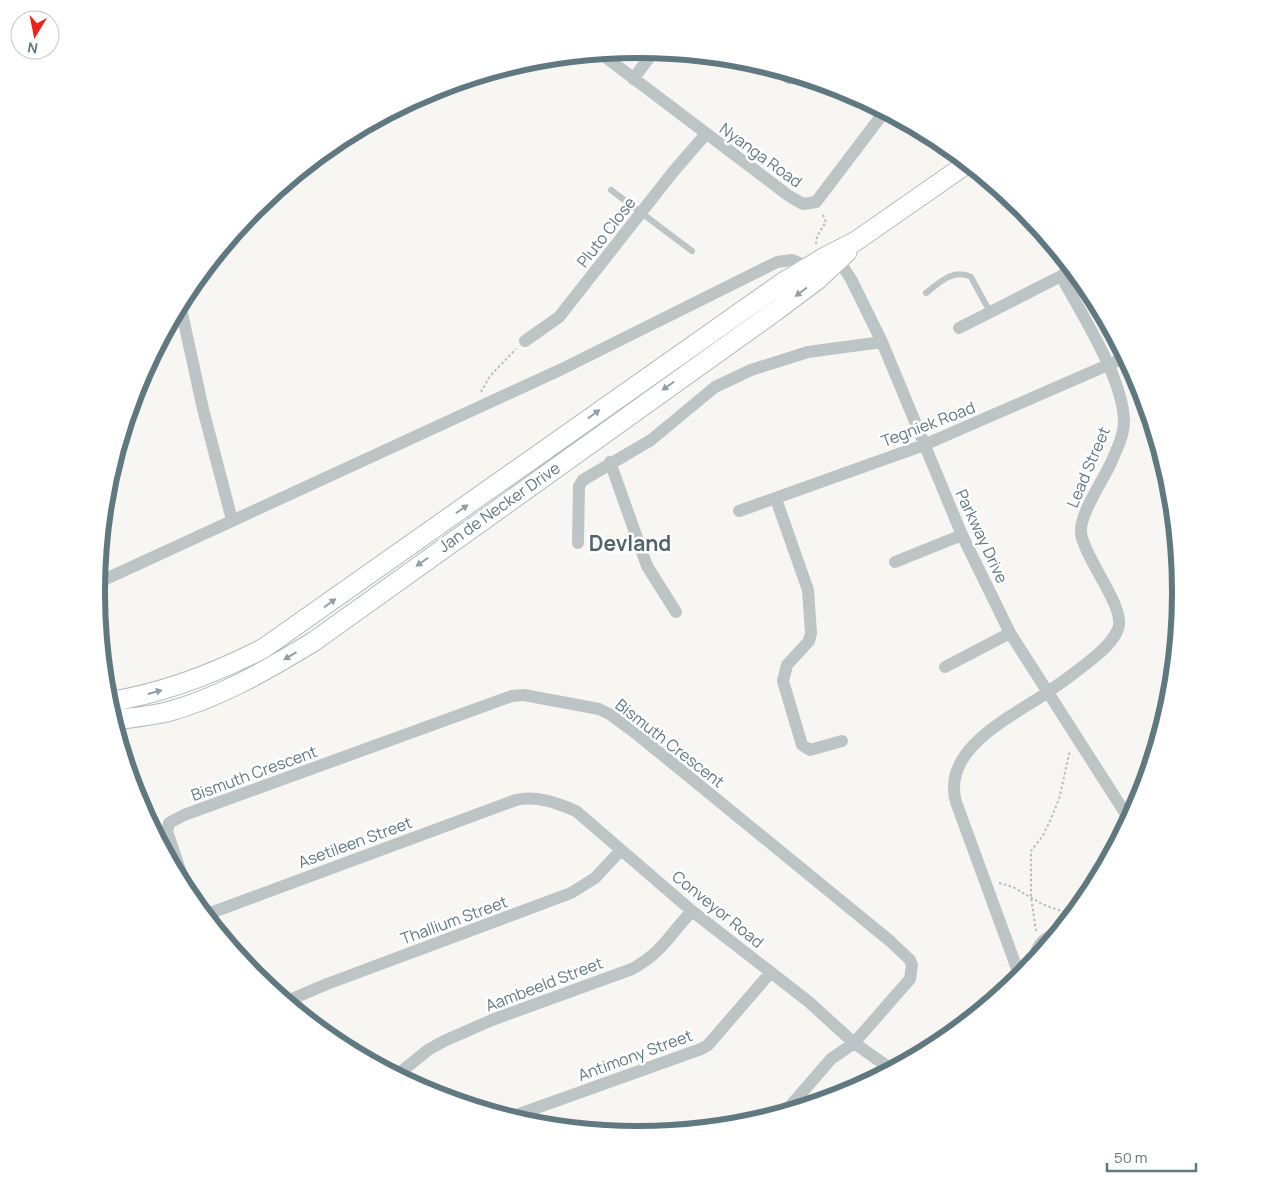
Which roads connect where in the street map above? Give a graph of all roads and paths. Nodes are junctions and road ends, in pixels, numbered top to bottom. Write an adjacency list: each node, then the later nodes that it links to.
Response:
1 (649, 58): 3 (street)
2 (607, 59): 3 (street, Nyanga Road)
3 (633, 79): 5 (street, Nyanga Road)
4 (881, 116): 8 (street, Nyanga Road)
5 (705, 135): 8 (street, Nyanga Road); 9 (street, Pluto Close)
6 (962, 167): 11 (main road, Jan de Necker Drive)
7 (611, 190): 9 (lane)
8 (816, 202): 11 (path)
9 (642, 213): 10 (lane); 19 (street, Pluto Close)
10 (692, 251)
11 (832, 257): 12 (main road, Jan de Necker Drive); 20 (street, Parkway Drive); 38 (main road, Jan de Necker Drive, one-way to 38)
12 (807, 266): 23 (street); 37 (main road, Jan de Necker Drive, one-way to 12)
13 (1067, 272): 16 (street)
14 (1068, 274): 22 (street)
15 (926, 293): 16 (lane)
16 (990, 312): 18 (street)
17 (182, 314): 28 (street)
18 (959, 328)
19 (525, 341): 23 (path)
20 (882, 342): 24 (street, Parkway Drive); 25 (street)
21 (1119, 360): 22 (street, Tegniek Road)
22 (1108, 365): 24 (street, Tegniek Road); 36 (street, Lead Street)
23 (475, 408): 28 (street)
24 (924, 445): 26 (street, Tegniek Road); 29 (street, Parkway Drive)
25 (610, 462): 30 (street); 33 (street)
26 (776, 499): 27 (street, Tegniek Road); 40 (street)
27 (739, 511)
28 (232, 520): 32 (street)
29 (962, 535): 31 (street); 34 (street, Parkway Drive)
30 (578, 543)
31 (895, 562)
32 (105, 579)
33 (676, 612)
34 (1010, 633): 35 (street); 36 (street, Parkway Drive)
35 (945, 667)
36 (1047, 693): 39 (street, Parkway Drive); 45 (street)
37 (116, 700)
38 (120, 719)
39 (1078, 740): 42 (street, Parkway Drive); 46 (path)
40 (842, 741)
41 (516, 800): 43 (street, Conveyor Road); 48 (street, Asetileen Street)
42 (1124, 812)
43 (621, 850): 47 (street, Conveyor Road); 54 (street, Thallium Street)
44 (174, 855): 55 (street, Bismuth Crescent)
45 (986, 878): 46 (path); 52 (street)
46 (1031, 897): 49 (path); 51 (path)
47 (692, 911): 53 (street, Conveyor Road); 57 (street, Aambeeld Street)
48 (212, 913)
49 (1065, 913)
50 (1044, 939): 51 (street)
51 (1037, 946)
52 (1017, 968)
53 (771, 972): 55 (street, Conveyor Road); 59 (street, Antimony Street)
54 (293, 999)
55 (854, 1043): 56 (street, Conveyor Road); 58 (street)
56 (885, 1065)
57 (403, 1071)
58 (794, 1102)
59 (524, 1113)

